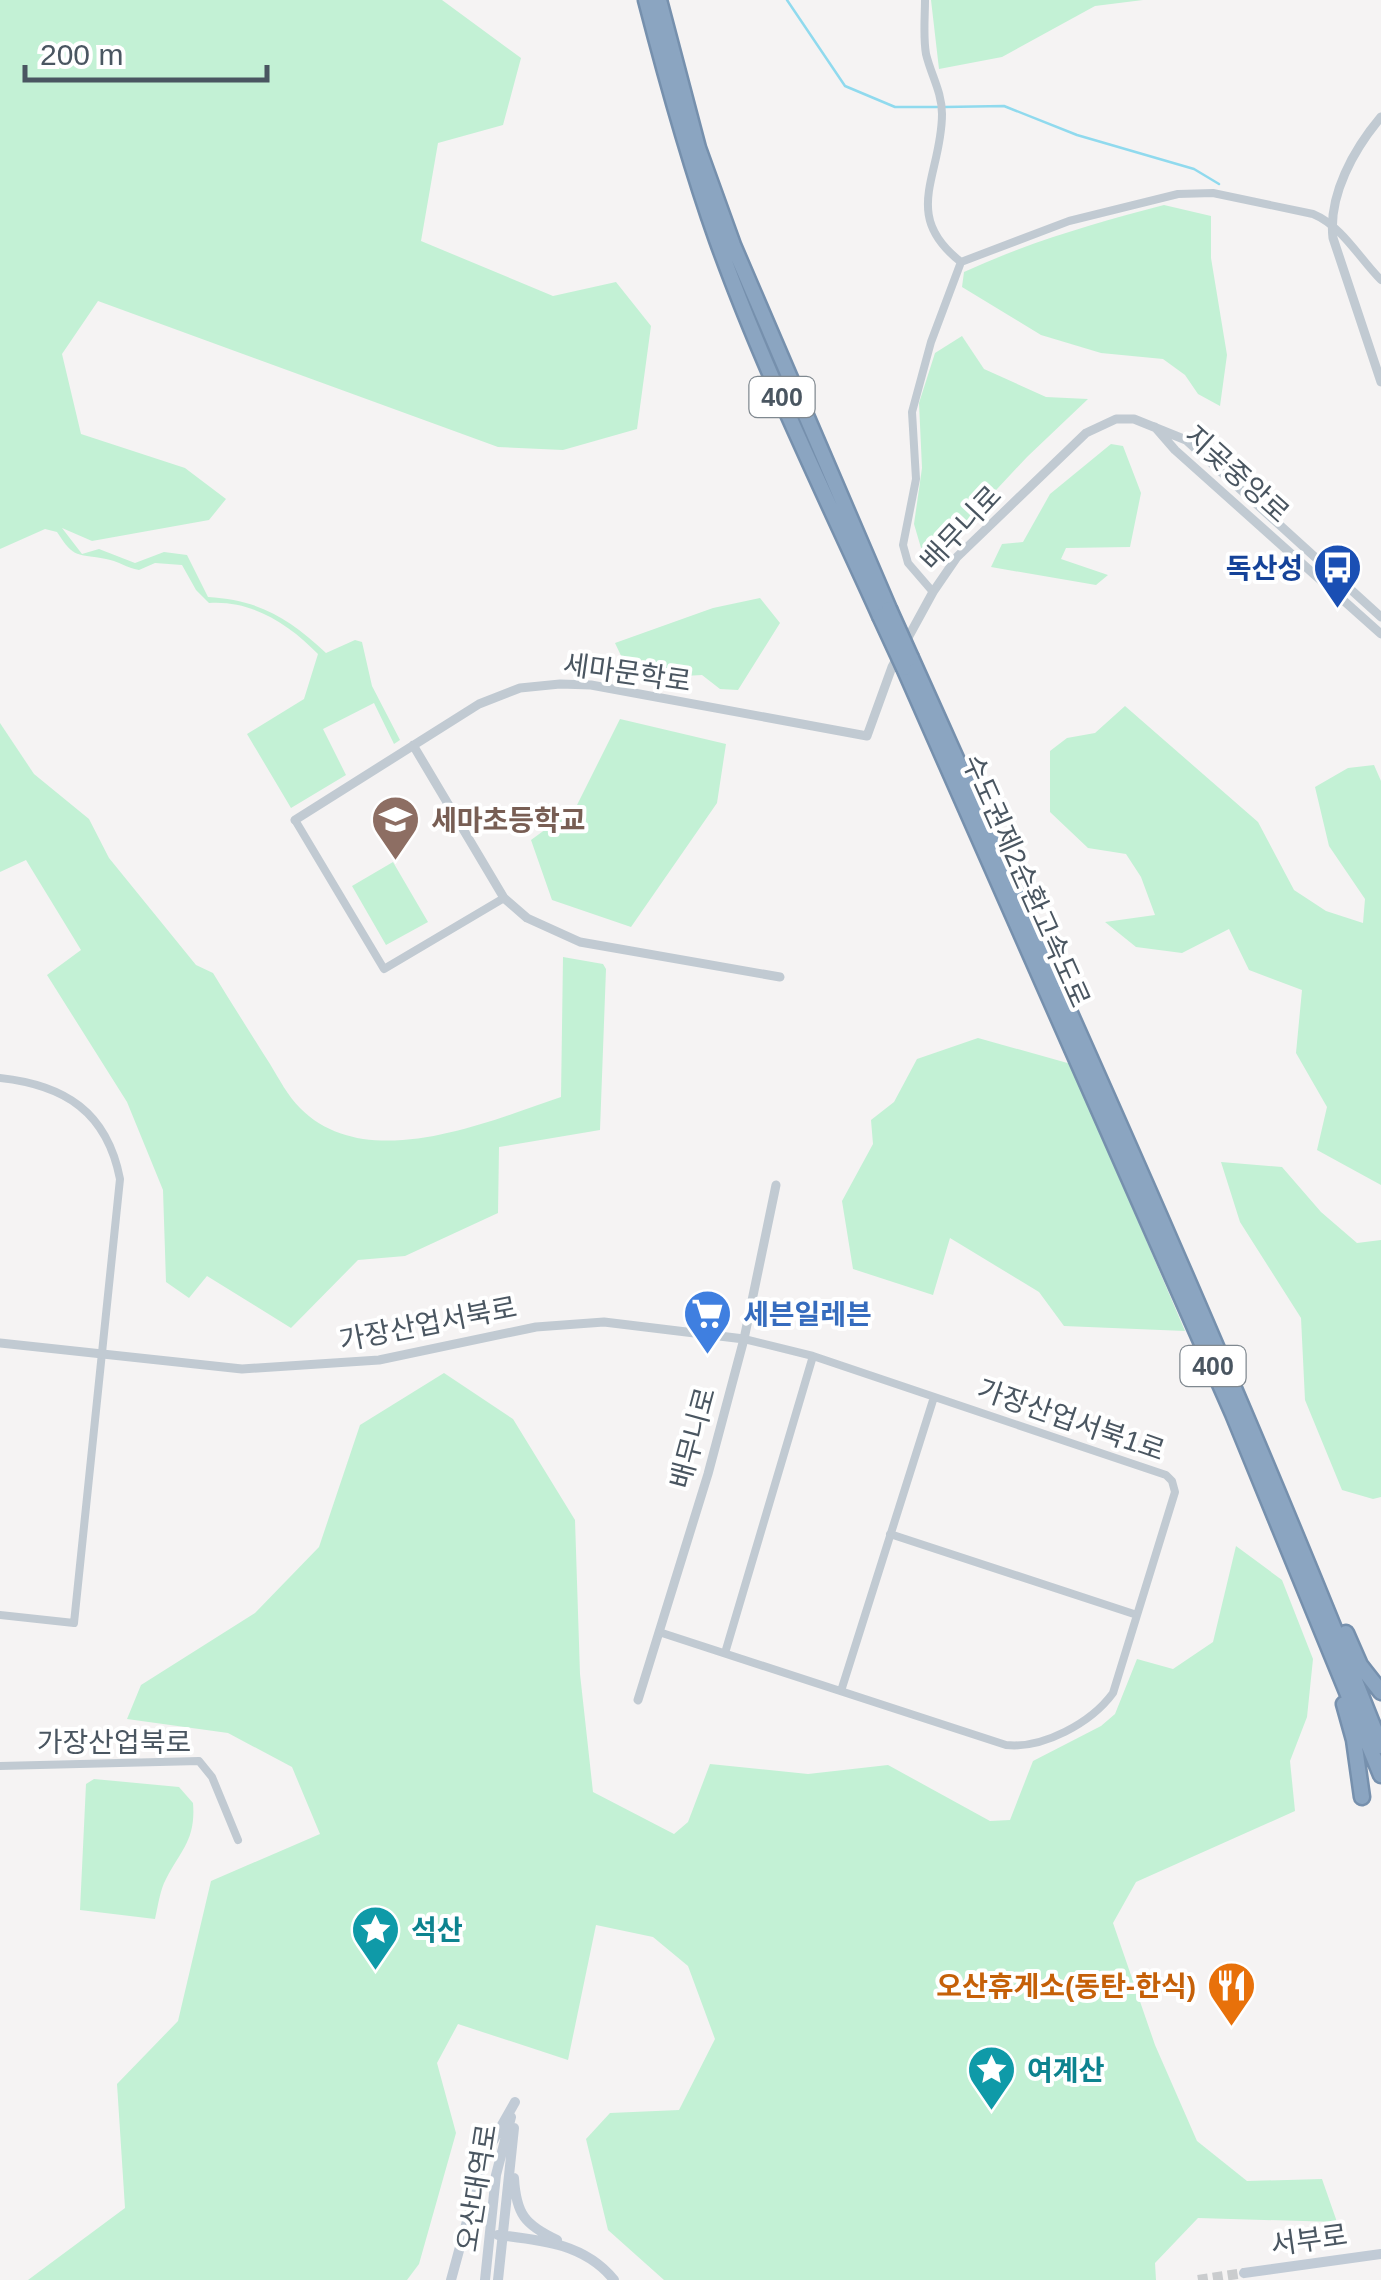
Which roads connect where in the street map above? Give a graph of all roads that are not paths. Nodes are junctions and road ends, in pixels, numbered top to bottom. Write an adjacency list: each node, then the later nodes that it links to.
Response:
1 (646, 0): 5 (highway, 수도권제2순환고속도로 / 400)
2 (659, 0): 5 (highway, 수도권제2순환고속도로 / 400)
3 (925, 0): 7 (street)
4 (1381, 117): 6 (street)
5 (693, 148): 26 (highway, 수도권제2순환고속도로 / 400, bridge)
6 (1331, 222): 7 (street); 8 (street); 9 (street)
7 (960, 262): 11 (street)
8 (1381, 280)
9 (1381, 382)
10 (1153, 425): 11 (street, 배무니로); 12 (street, 지곶중앙로); 13 (street, 지곶중앙로)
11 (933, 592): 14 (street, 배무니로)
12 (1381, 617)
13 (1381, 634)
14 (867, 736): 15 (street, 세마문학로)
15 (413, 745): 16 (street, 세마문학로); 17 (street)
16 (295, 820): 17 (street)
17 (504, 898): 18 (street)
18 (780, 977)
19 (0, 1078): 23 (street)
20 (776, 1185): 21 (street, 배무니로)
21 (744, 1340): 23 (street, 가장산업서북로); 24 (street, 가장산업서북1로); 30 (street, 배무니로)
22 (0, 1344): 23 (street, 가장산업서북로)
23 (102, 1354): 28 (street)
24 (814, 1356): 25 (street, 가장산업서북1로); 31 (street)
25 (934, 1397): 27 (street, 가장산업서북1로); 29 (street, 가장산업서북1로)
26 (1278, 1505): 33 (highway); 35 (highway, 수도권제2순환고속도로 / 400); 37 (highway, 수도권제2순환고속도로 / 400); 38 (highway)
27 (890, 1534): 29 (street); 32 (street, 가장산업서북1로)
28 (0, 1615)
29 (1137, 1615): 32 (street, 가장산업서북1로)
30 (659, 1632): 31 (street, 가장산업서북1로); 34 (street, 배무니로)
31 (725, 1654): 32 (street, 가장산업서북1로)
32 (841, 1691)
33 (1381, 1692)
34 (638, 1700)
35 (1381, 1746)
36 (0, 1766): 39 (street, 가장산업북로)
37 (1381, 1775)
38 (1362, 1796)
39 (238, 1840)
40 (515, 2102): 41 (main road, 오산대역로); 42 (main road, 오산대역로); 47 (main road)
41 (513, 2140): 43 (main road, 오산대역로); 44 (main road)
42 (490, 2234): 43 (main road); 48 (main road, 오산대역로)
43 (503, 2236): 44 (main road); 49 (main road, 오산대역로)
44 (572, 2247): 50 (main road)
45 (1381, 2254): 46 (main road, 서부로)
46 (1244, 2273)
47 (451, 2280)
48 (485, 2280)
49 (498, 2280)
50 (614, 2280)

